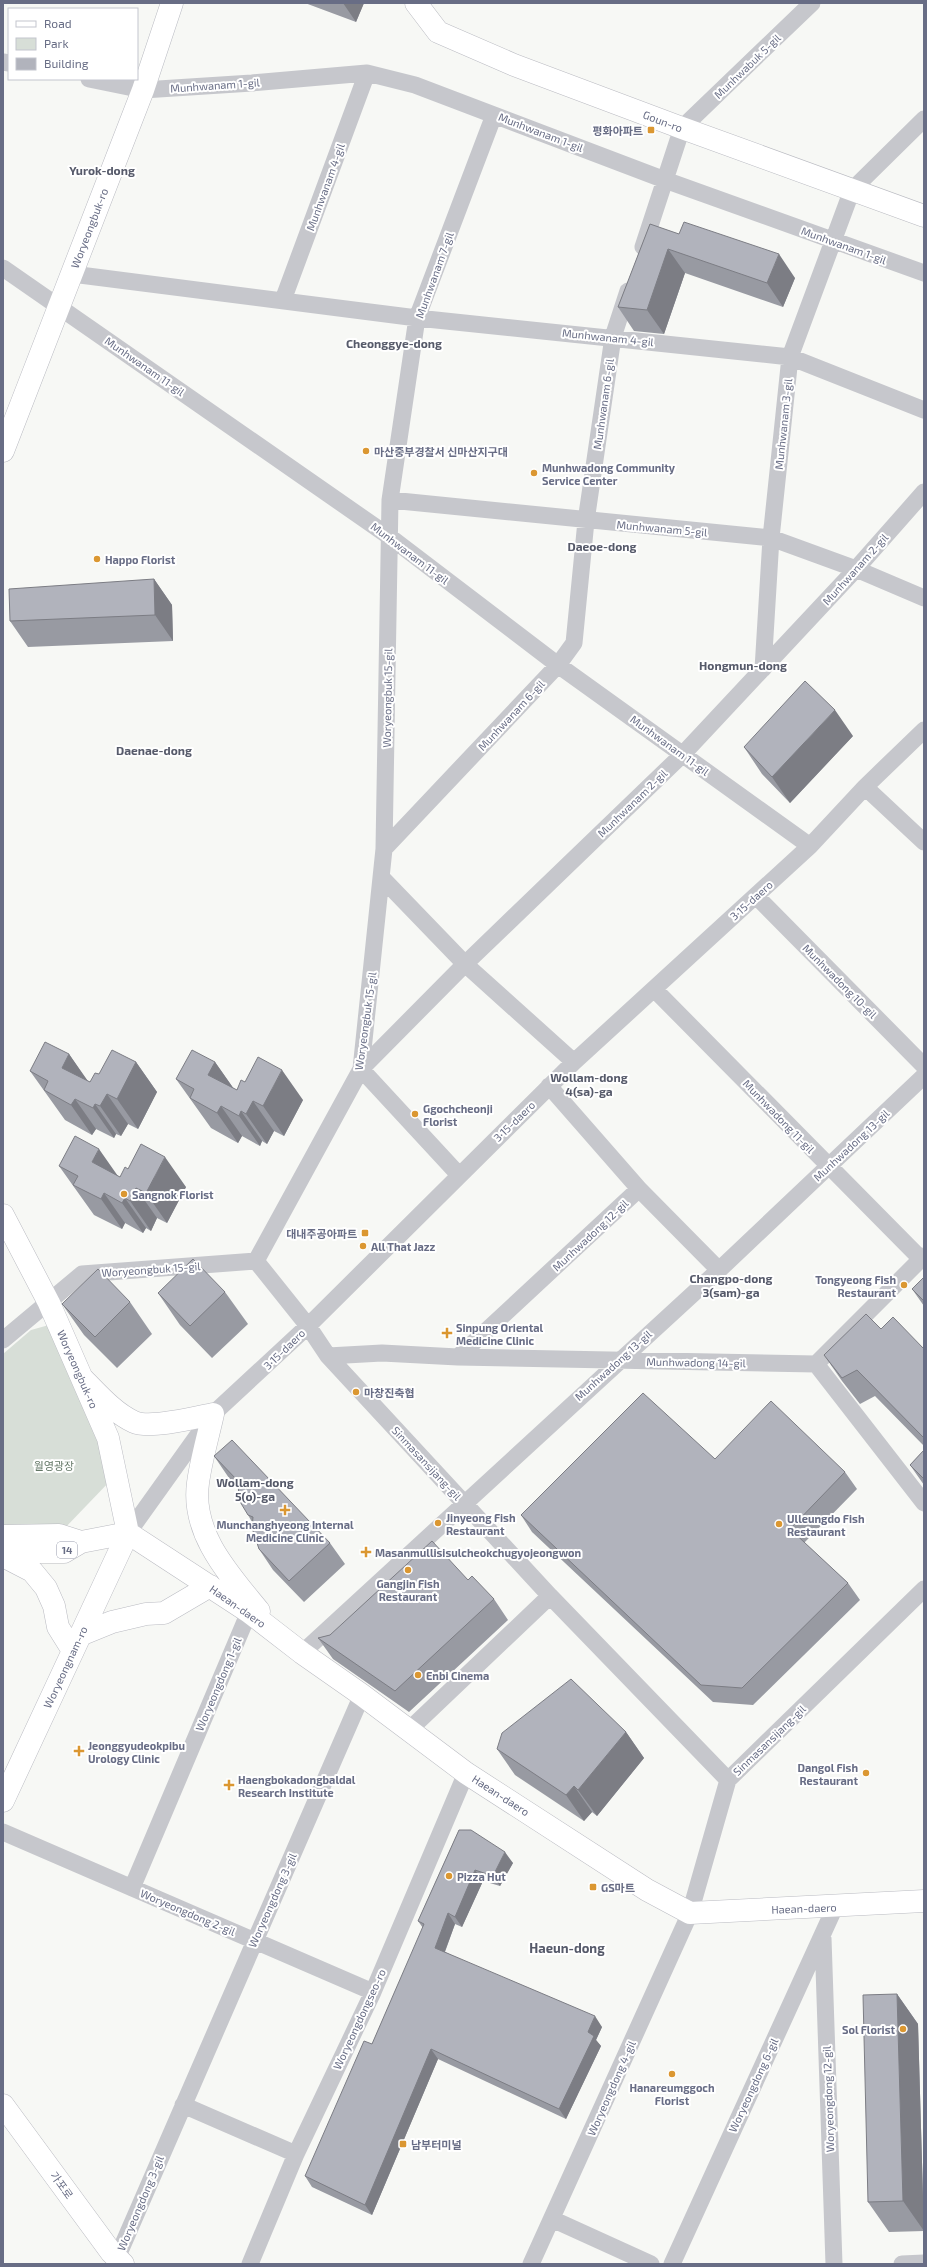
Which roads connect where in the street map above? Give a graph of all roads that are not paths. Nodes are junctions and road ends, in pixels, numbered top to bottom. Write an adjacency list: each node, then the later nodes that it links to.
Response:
1 (172, 3): 6 (main road, Woryeongbuk-ro)
2 (416, 3): 9 (main road, Goun-ro)
3 (812, 3): 9 (street, Munhwabuk 5-gil)
4 (367, 73): 6 (street, Munhwanam 1-gil); 7 (street, Munhwanam 1-gil); 17 (street, Munhwanam 4-gil)
5 (94, 80): 6 (street, Munhwanam 1-gil)
6 (143, 90): 16 (main road, Woryeongbuk-ro)
7 (494, 115): 10 (street, Munhwanam 1-gil); 19 (street, Munhwanam 7-gil)
8 (924, 119): 11 (street)
9 (682, 128): 10 (street, Munhwanam 6-gil); 11 (main road, Goun-ro)
10 (665, 180): 13 (street, Munhwanam 1-gil); 20 (street, Munhwanam 6-gil)
11 (852, 190): 12 (main road, Goun-ro); 13 (street, Munhwanam 3-gil)
12 (924, 216)
13 (833, 241): 15 (street, Munhwanam 1-gil); 21 (street, Munhwanam 3-gil)
14 (3, 268): 18 (street, Munhwanam 11-gil)
15 (924, 273)
16 (72, 274): 17 (street, Munhwanam 4-gil); 18 (main road, Woryeongbuk-ro)
17 (283, 300): 19 (street, Munhwanam 4-gil)
18 (59, 305): 23 (main road, Woryeongbuk-ro); 27 (street, Munhwanam 11-gil)
19 (417, 318): 20 (street, Munhwanam 4-gil); 25 (street, Munhwanam 7-gil)
20 (613, 338): 21 (street, Munhwanam 4-gil); 26 (street, Munhwanam 6-gil)
21 (790, 357): 22 (street, Munhwanam 4-gil); 28 (street, Munhwanam 3-gil)
22 (924, 410)
23 (3, 451)
24 (924, 492): 29 (street, Munhwanam 2-gil)
25 (390, 500): 26 (street, Munhwanam 5-gil); 27 (street, Munhwanam 7-gil)
26 (586, 521): 28 (street, Munhwanam 5-gil); 31 (street, Munhwanam 6-gil)
27 (390, 537): 31 (street, Munhwanam 11-gil); 38 (street, Woryeongbuk 15-gil)
28 (771, 538): 29 (street, Munhwanam 5-gil); 32 (street, Munhwanam 3-gil)
29 (856, 569): 30 (street, Munhwanam 5-gil); 32 (street, Munhwanam 2-gil)
30 (924, 598)
31 (558, 665): 34 (street, Munhwanam 11-gil); 38 (street, Munhwanam 6-gil)
32 (763, 669): 34 (street, Munhwanam 2-gil)
33 (924, 730): 35 (street, 3·15-daero)
34 (683, 754): 37 (street, Munhwanam 11-gil); 41 (street, Munhwanam 2-gil)
35 (865, 787): 36 (street); 37 (street, 3·15-daero)
36 (924, 842)
37 (810, 846): 40 (street, 3·15-daero)
38 (384, 849): 39 (street, Woryeongbuk 15-gil)
39 (382, 878): 41 (street); 45 (street, Woryeongbuk 15-gil)
40 (756, 896): 42 (street, 3·15-daero); 44 (street, Munhwadong 10-gil)
41 (465, 964): 43 (street); 45 (street, Munhwanam 2-gil)
42 (654, 989): 43 (street, 3·15-daero); 48 (street, Munhwadong 11-gil)
43 (574, 1062): 47 (street, 3·15-daero)
44 (924, 1066)
45 (361, 1069): 49 (street); 53 (street, Woryeongbuk 15-gil)
46 (924, 1076): 48 (street, Munhwadong 13-gil)
47 (549, 1086): 49 (street, 3·15-daero); 50 (street)
48 (828, 1166): 52 (street, Munhwadong 11-gil); 54 (street, Munhwadong 13-gil)
49 (459, 1174): 56 (street, 3·15-daero)
50 (640, 1190): 54 (street); 59 (street, Munhwadong 12-gil)
51 (3, 1215): 55 (main road, Woryeongbuk-ro)
52 (922, 1258): 61 (street)
53 (256, 1261): 55 (street, Woryeongbuk 15-gil); 56 (street, Sinmasansijang-gil)
54 (719, 1270): 60 (street, Munhwadong 13-gil)
55 (49, 1303): 57 (street, Woryeongbuk 15-gil); 62 (main road, Woryeongbuk-ro)
56 (308, 1326): 58 (street, Sinmasansijang-gil); 63 (street, 3·15-daero)
57 (3, 1340)
58 (328, 1356): 59 (street, Munhwadong 14-gil); 64 (street, Sinmasansijang-gil)
59 (458, 1357): 60 (street, Munhwadong 14-gil)
60 (618, 1360): 61 (street, Munhwadong 14-gil); 64 (street, Munhwadong 13-gil)
61 (816, 1364): 65 (street)
62 (82, 1378): 63 (main road); 66 (main road, Woryeongbuk-ro)
63 (213, 1414): 66 (street, 3·15-daero); 75 (main road)
64 (464, 1503): 73 (street, Sinmasansijang-gil); 77 (street, Munhwadong 13-gil)
65 (924, 1503)
66 (128, 1533): 68 (main road, 14); 71 (main road, Haean-daero); 76 (main road, Woryeongnam-ro)
67 (3, 1536): 68 (main road, 14)
68 (81, 1542): 69 (main road, 14)
69 (3, 1552)
70 (3, 1556): 76 (main road)
71 (210, 1586): 74 (main road, Haean-daero); 76 (main road)
72 (924, 1589): 81 (street, Sinmasansijang-gil)
73 (550, 1596): 79 (street); 81 (street, Sinmasansijang-gil)
74 (249, 1612): 75 (main road, Haean-daero); 84 (street, Woryeongdong 1-gil)
75 (275, 1632): 77 (main road, Haean-daero)
76 (76, 1643): 82 (main road, Woryeongnam-ro)
77 (302, 1653): 78 (main road, Haean-daero)
78 (362, 1695): 79 (main road, Haean-daero); 89 (street, Woryeongdong 3-gil)
79 (409, 1730): 80 (main road, Haean-daero)
80 (466, 1773): 87 (main road, Haean-daero); 90 (street, Woryeongdongseo-ro)
81 (728, 1780): 87 (street, Woryeongdong 4-gil)
82 (3, 1801)
83 (3, 1832): 84 (street, Woryeongdong 2-gil)
84 (132, 1888): 89 (street, Woryeongdong 2-gil)
85 (924, 1901): 86 (main road, Haean-daero)
86 (835, 1907): 87 (main road, Haean-daero); 88 (street, Woryeongdong 6-gil)
87 (690, 1912): 94 (street, Woryeongdong 4-gil)
88 (822, 1934): 100 (street, Woryeongdong 6-gil); 101 (street, Woryeongdong 12-gil)
89 (254, 1941): 90 (street, Woryeongdong 2-gil); 92 (street, Woryeongdong 3-gil)
90 (373, 1992): 93 (street, Woryeongdongseo-ro)
91 (3, 2104): 95 (main road, 가포로)
92 (183, 2105): 93 (street); 95 (street, Woryeongdong 3-gil)
93 (296, 2154): 97 (street, Woryeongdongseo-ro)
94 (552, 2219): 98 (street, Woryeongdong 4-gil); 99 (street)
95 (120, 2261)
96 (924, 2263): 102 (street)
97 (250, 2264)
98 (531, 2264)
99 (651, 2264)
100 (672, 2264)
101 (834, 2264)
102 (902, 2264)

